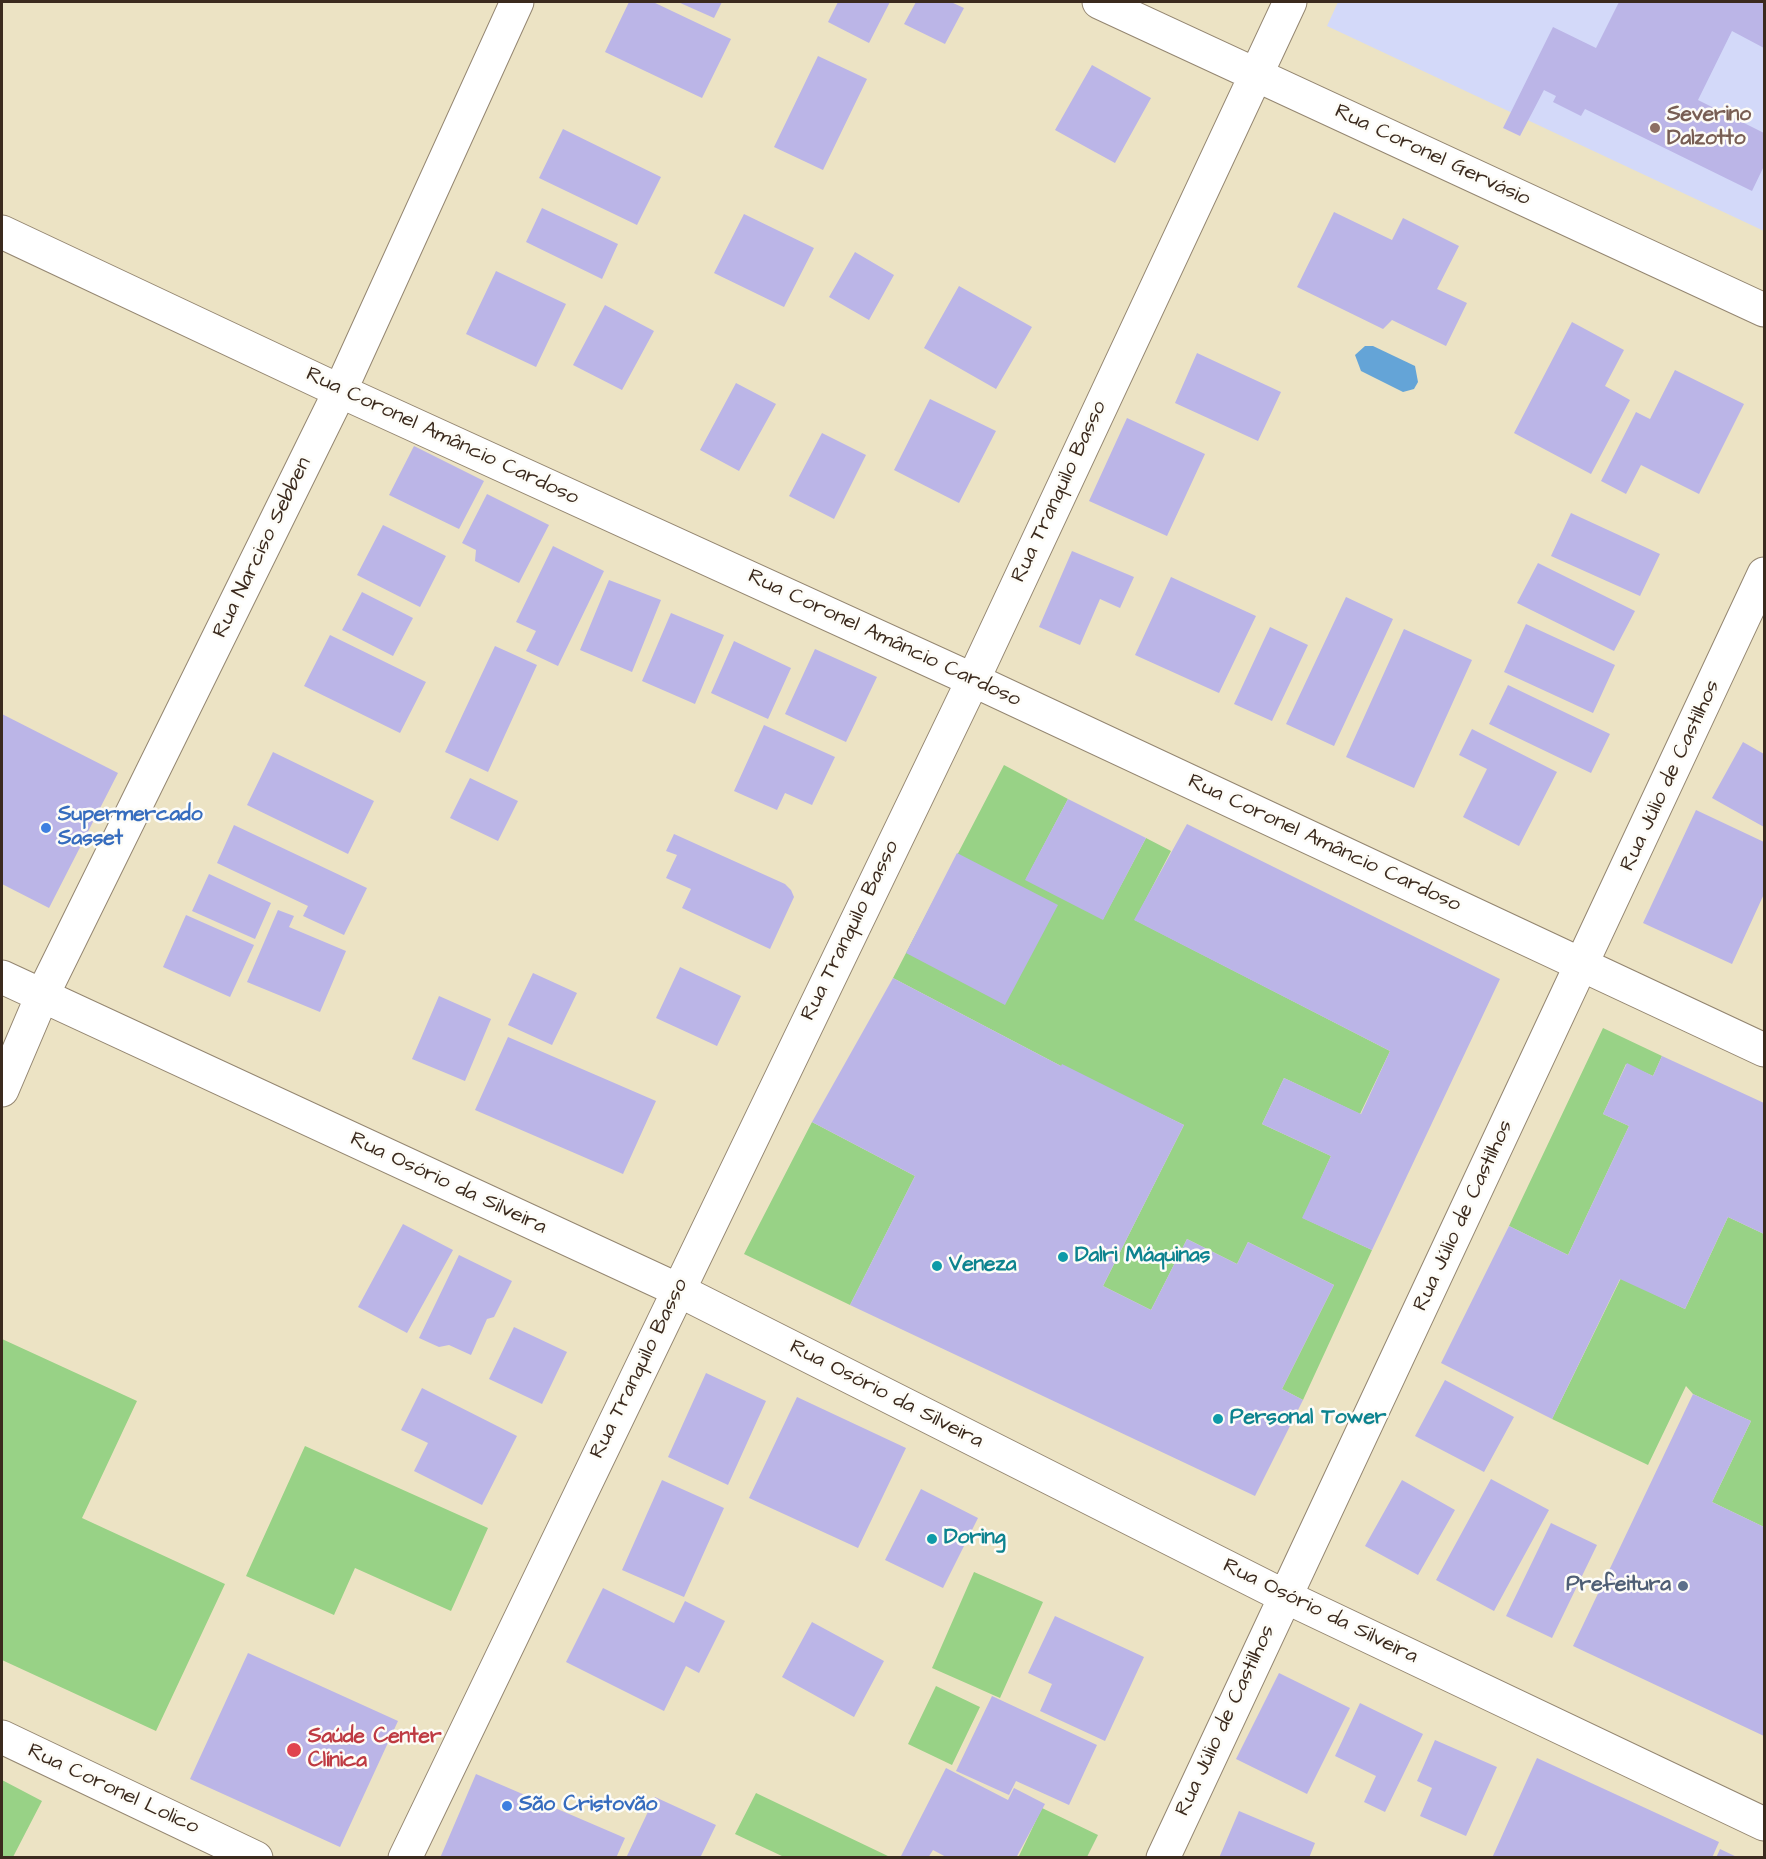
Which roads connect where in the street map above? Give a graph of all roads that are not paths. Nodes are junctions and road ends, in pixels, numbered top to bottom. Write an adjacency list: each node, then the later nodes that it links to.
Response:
1 (517, 2): 7 (street, Rua Narciso Sebben)
2 (1099, 2): 4 (street, Rua Coronel Gervásio)
3 (1290, 2): 4 (street, Rua Tranquilo Basso)
4 (1255, 75): 6 (street, Rua Coronel Gervásio); 9 (street, Rua Tranquilo Basso)
5 (2, 232): 7 (street, Rua Coronel Amâncio Cardoso)
6 (1764, 310)
7 (340, 392): 9 (street, Rua Coronel Amâncio Cardoso); 12 (street, Rua Narciso Sebben)
8 (1764, 574): 10 (street, Rua Júlio de Castilhos)
9 (973, 680): 10 (street, Rua Coronel Amâncio Cardoso); 15 (street, Rua Tranquilo Basso)
10 (1583, 965): 13 (street, Rua Coronel Amâncio Cardoso); 16 (street, Rua Júlio de Castilhos)
11 (2, 977): 12 (street, Rua Osório da Silveira)
12 (42, 996): 14 (street, Rua Narciso Sebben); 15 (street, Rua Osório da Silveira)
13 (1764, 1050)
14 (2, 1090)
15 (678, 1290): 16 (street, Rua Osório da Silveira); 20 (street, Rua Tranquilo Basso)
16 (1284, 1596): 18 (street, Rua Osório da Silveira); 21 (street, Rua Júlio de Castilhos)
17 (2, 1737): 19 (street, Rua Coronel Lolico)
18 (1764, 1824)
19 (256, 1857)
20 (405, 1857)
21 (1163, 1857)

